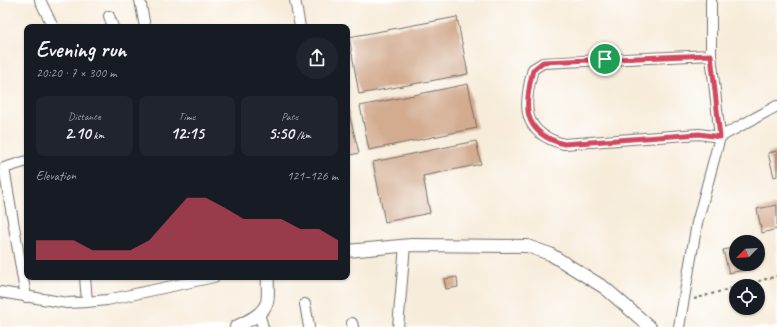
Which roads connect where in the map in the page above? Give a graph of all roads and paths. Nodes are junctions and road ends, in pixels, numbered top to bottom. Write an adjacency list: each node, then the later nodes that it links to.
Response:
1 (40, 0): 6 (street)
2 (140, 0): 8 (street)
3 (295, 0): 9 (street)
4 (711, 0): 10 (street)
5 (109, 16): 7 (street)
6 (52, 24)
7 (112, 24)
8 (144, 24)
9 (299, 24)
10 (711, 55): 12 (street); 12 (street)
11 (777, 106): 12 (street)
12 (720, 137): 26 (street)
13 (24, 162): 14 (street)
14 (2, 168): 24 (street)
15 (405, 245): 16 (street); 32 (street); 33 (street)
16 (350, 251)
17 (777, 276): 18 (path)
18 (765, 279)
19 (85, 280): 25 (street)
20 (200, 280): 25 (street)
21 (268, 280): 28 (street)
22 (729, 289): 26 (path)
23 (0, 292): 24 (street)
24 (26, 297): 25 (street)
25 (87, 302)
26 (683, 302): 34 (street)
27 (305, 304): 31 (street)
28 (259, 314): 29 (street); 30 (street)
29 (236, 327)
30 (263, 327)
31 (310, 327)
32 (398, 327)
33 (650, 327)
34 (679, 327)

